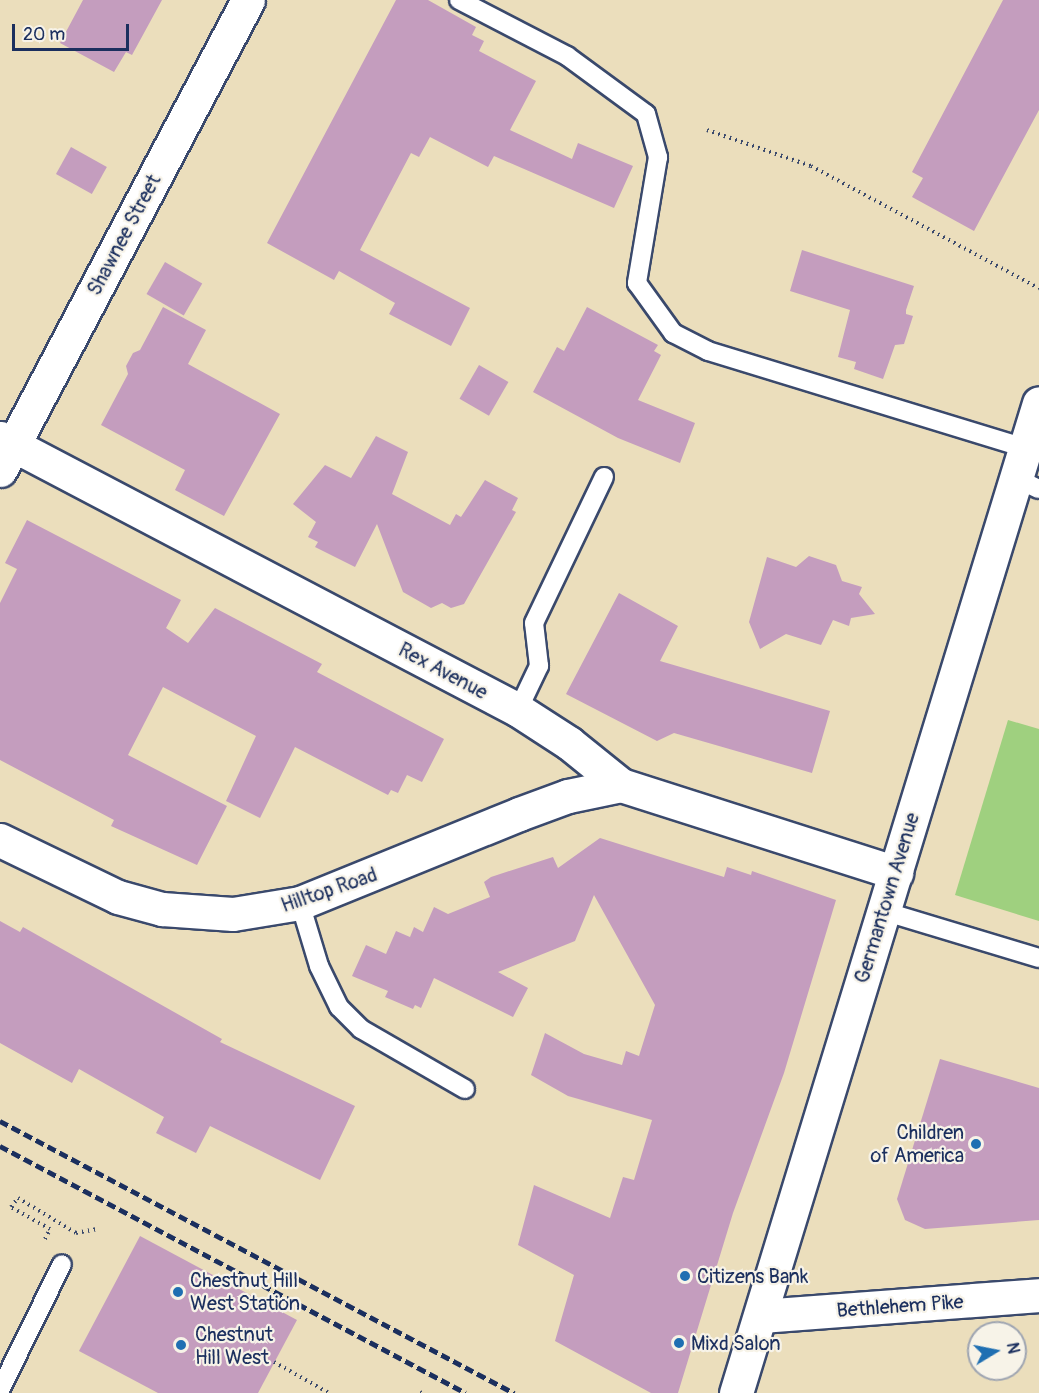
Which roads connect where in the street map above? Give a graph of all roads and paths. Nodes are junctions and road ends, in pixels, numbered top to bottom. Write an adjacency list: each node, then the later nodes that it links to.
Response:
1 (248, 0): 6 (street, Shawnee Street)
2 (459, 0): 7 (lane)
3 (706, 130): 4 (path)
4 (1039, 288)
5 (1039, 403): 7 (street, Germantown Avenue)
6 (4, 451): 9 (street, Rex Avenue)
7 (1027, 472): 12 (street, Germantown Avenue)
8 (604, 477): 9 (lane)
9 (518, 710): 10 (street, Rex Avenue)
10 (621, 785): 12 (street, Rex Avenue); 13 (street, Hilltop Road)
11 (0, 840): 13 (street, Hilltop Road)
12 (896, 873): 14 (street, Germantown Avenue)
13 (300, 903): 16 (lane)
14 (883, 911): 15 (lane); 20 (street, Germantown Avenue)
15 (1039, 958)
16 (465, 1089)
17 (96, 1229): 18 (path)
18 (62, 1264): 22 (lane)
19 (1039, 1295): 20 (street, Bethlehem Pike)
20 (761, 1316): 24 (street, Germantown Avenue)
21 (274, 1362): 23 (path)
22 (0, 1390)
23 (329, 1393)
24 (736, 1393)

